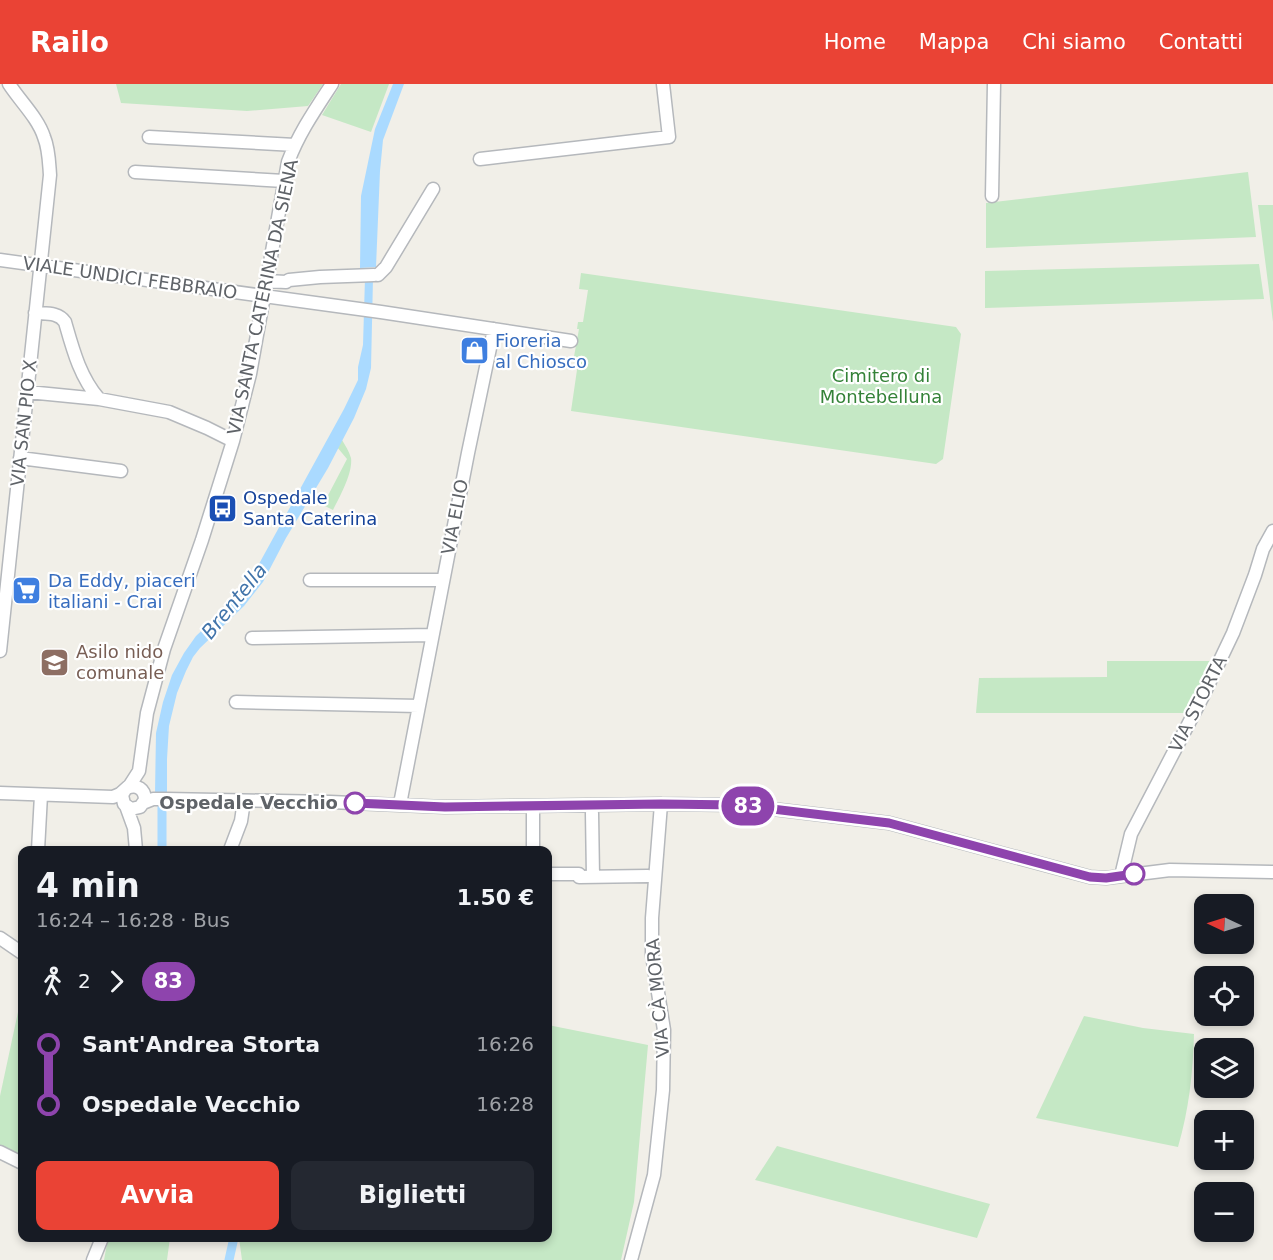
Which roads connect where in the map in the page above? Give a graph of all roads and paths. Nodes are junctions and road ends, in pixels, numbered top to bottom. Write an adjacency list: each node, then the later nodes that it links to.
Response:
1 (9, 84): 13 (street, VIA SAN PIO X)
2 (332, 84): 6 (street, VIA SANTA CATERINA DA SIENA)
3 (663, 84): 7 (street)
4 (994, 84): 11 (street)
5 (148, 137): 6 (street)
6 (295, 145): 9 (street, VIA SANTA CATERINA DA SIENA)
7 (480, 159)
8 (135, 172): 9 (street)
9 (284, 181): 14 (street, VIA SANTA CATERINA DA SIENA)
10 (433, 189): 14 (street)
11 (992, 196)
12 (0, 261): 13 (street, VIALE UNDICI FEBBRAIO)
13 (41, 266): 15 (street, VIALE UNDICI FEBBRAIO); 16 (street, VIA SAN PIO X)
14 (267, 281): 15 (street, VIA SANTA CATERINA DA SIENA)
15 (265, 296): 17 (street, VIALE UNDICI FEBBRAIO); 21 (street, VIA SANTA CATERINA DA SIENA)
16 (35, 313): 19 (street, VIA SAN PIO X); 20 (street)
17 (494, 329): 18 (street, VIALE UNDICI FEBBRAIO); 26 (street, VIA ELIO)
18 (571, 341)
19 (28, 392): 20 (street); 22 (street, VIA SAN PIO X)
20 (99, 399): 21 (street)
21 (233, 441): 33 (street, VIA SANTA CATERINA DA SIENA)
22 (20, 458): 23 (street); 27 (street, VIA SAN PIO X)
23 (121, 471)
24 (1273, 531): 53 (street, VIA STORTA)
25 (310, 580): 26 (street)
26 (443, 580): 28 (street, VIA ELIO)
27 (3, 592): 30 (street, VIA SAN PIO X)
28 (432, 635): 29 (street); 32 (street, VIA ELIO)
29 (252, 638)
30 (0, 651)
31 (236, 702): 32 (street)
32 (419, 706): 40 (street, VIA ELIO)
33 (141, 760): 34 (street, VIA SANTA CATERINA DA SIENA); 38 (street, VIA SANTA CATERINA DA SIENA)
34 (126, 789): 37 (street); 38 (street); 42 (street)
35 (0, 793): 36 (street)
36 (41, 795): 37 (street); 46 (street)
37 (105, 797): 42 (street)
38 (149, 798): 39 (street); 42 (street); 45 (street, VIA SANTA CATERINA DA SIENA)
39 (244, 801): 40 (street); 48 (street)
40 (400, 804): 43 (street)
41 (661, 804): 43 (street); 53 (street); 61 (street, VIA CÀ MORA)
42 (125, 806): 45 (street)
43 (533, 806): 49 (street)
44 (592, 813): 54 (street)
45 (135, 834): 47 (street)
46 (38, 846)
47 (136, 846)
48 (232, 846)
49 (533, 846)
50 (1273, 872): 53 (street)
51 (552, 874): 54 (street)
52 (648, 876): 54 (street)
53 (1121, 876)
54 (593, 877)
55 (0, 938): 56 (street)
56 (18, 950)
57 (0, 1152): 58 (street)
58 (18, 1161)
59 (100, 1242): 60 (street)
60 (93, 1260)
61 (631, 1260)

